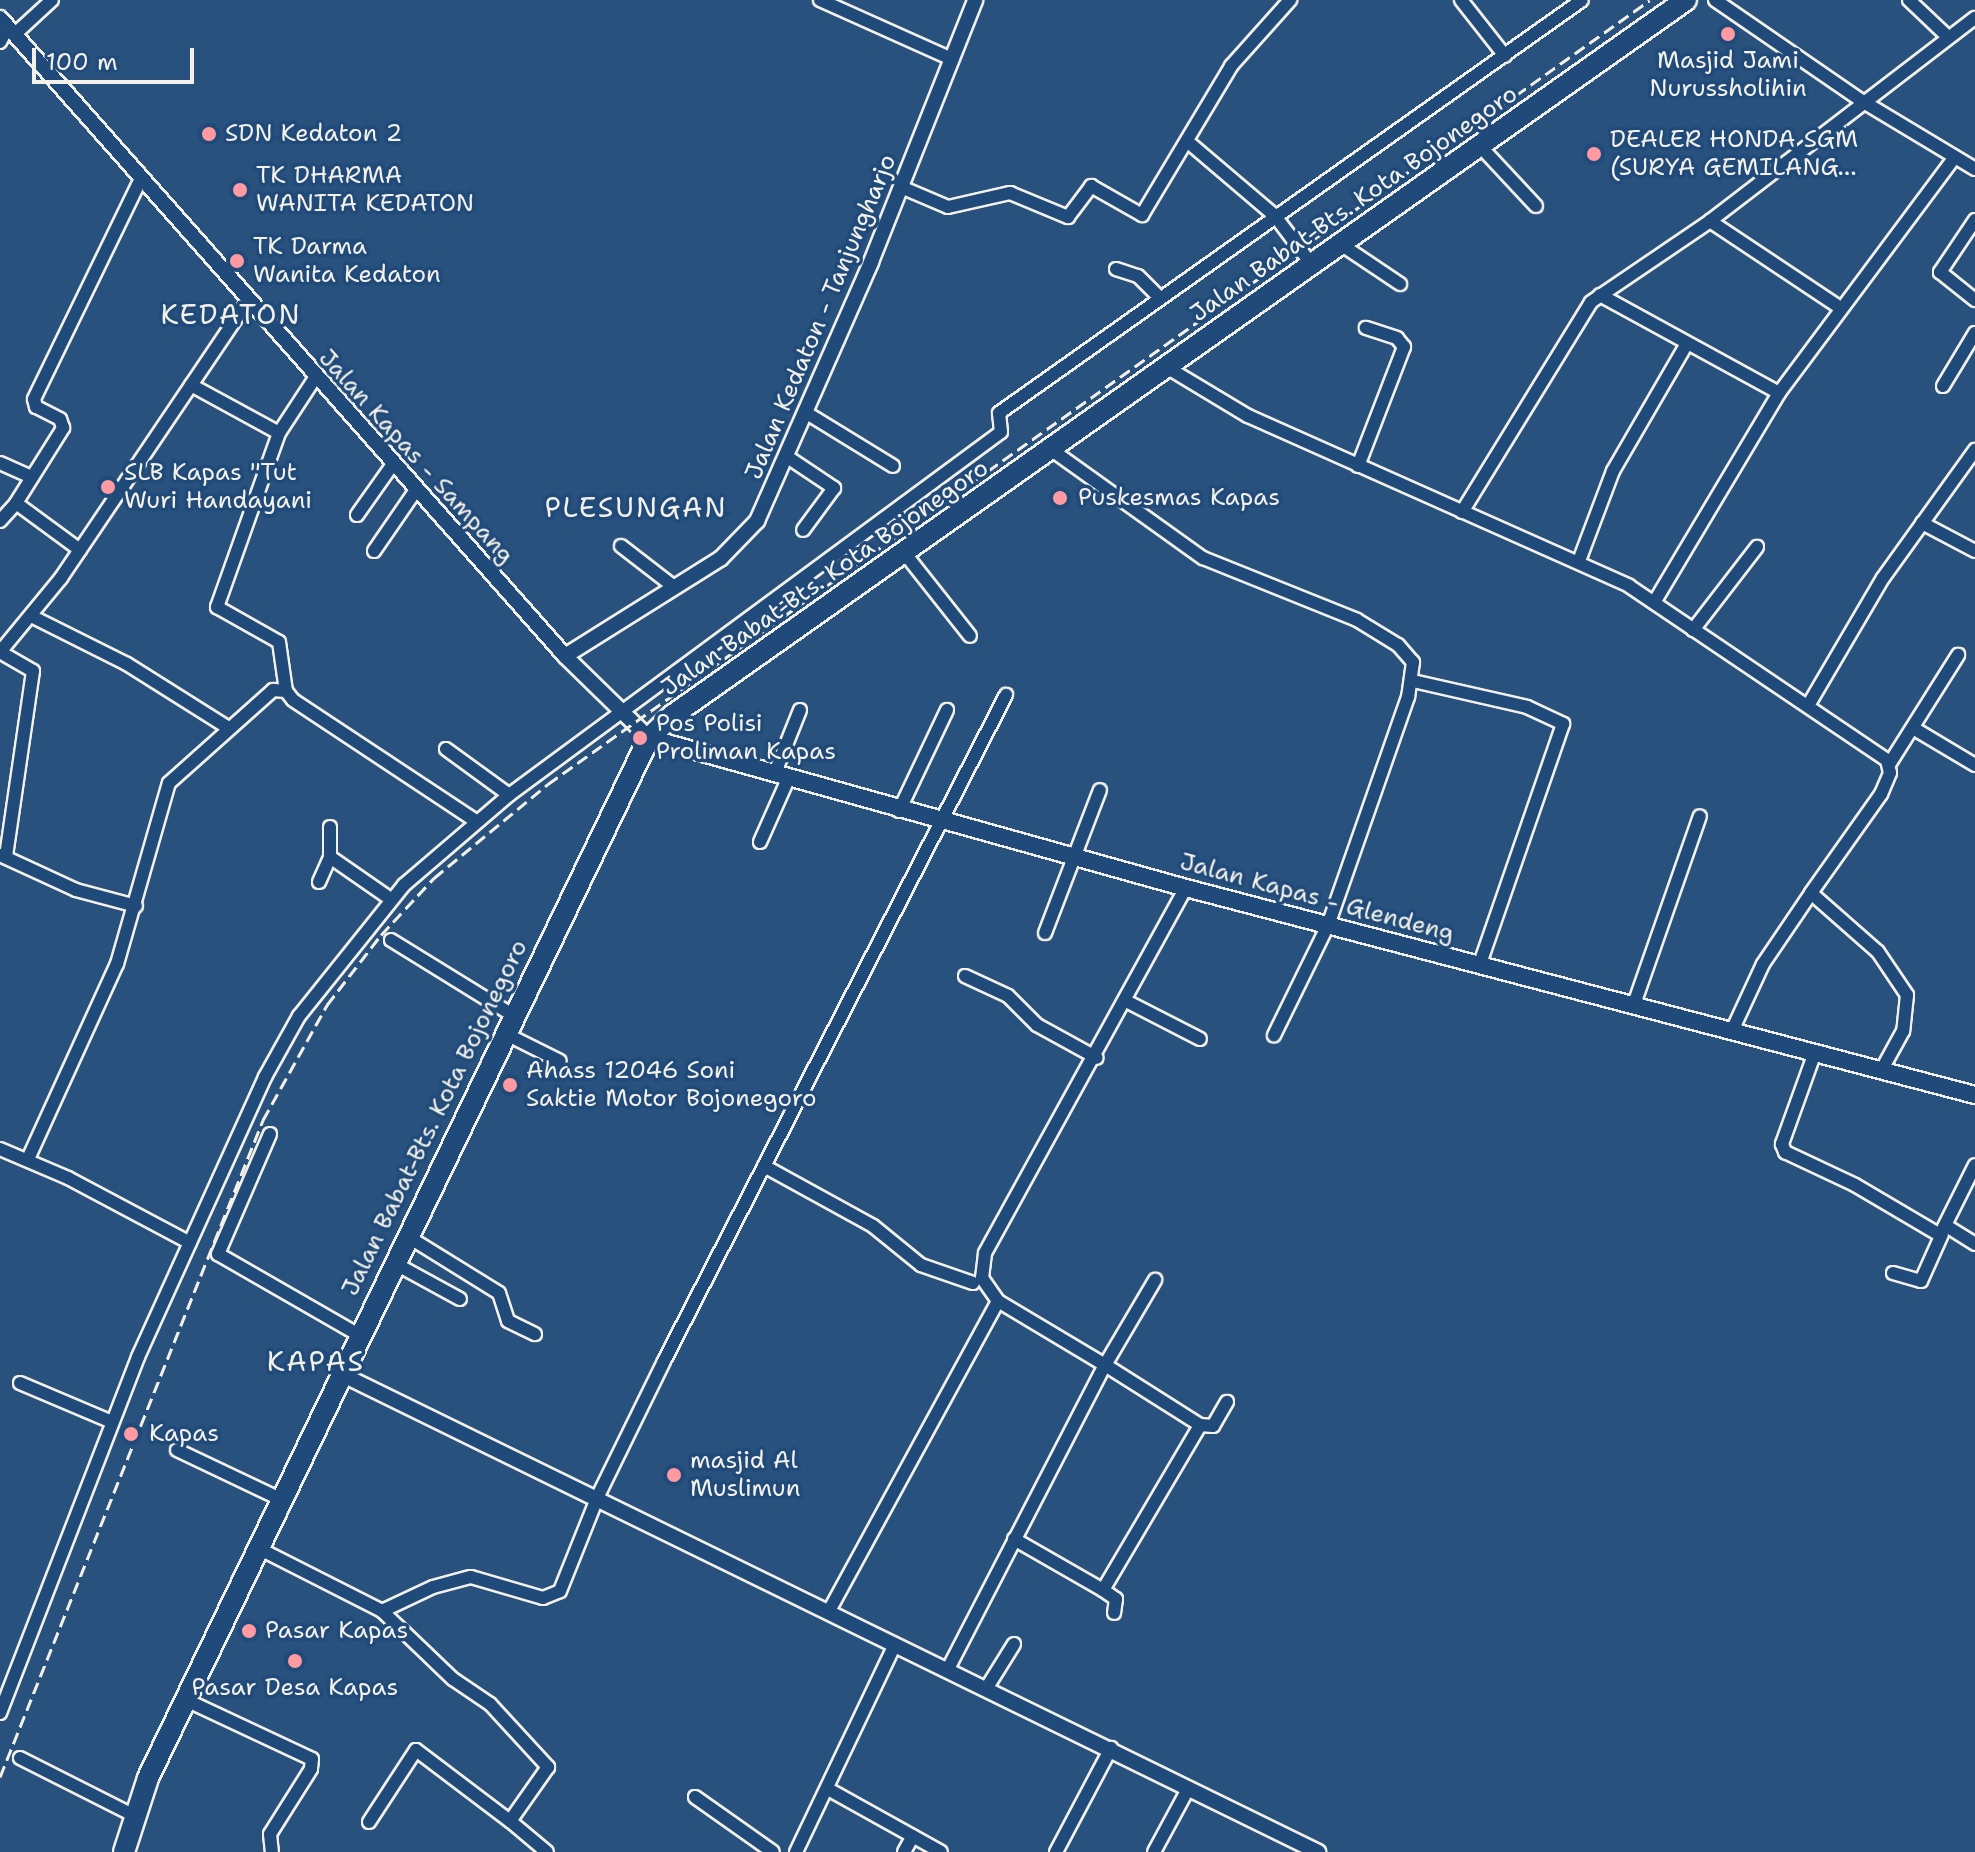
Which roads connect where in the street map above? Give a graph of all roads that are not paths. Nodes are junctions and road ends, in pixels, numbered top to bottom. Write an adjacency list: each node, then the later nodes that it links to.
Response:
1 (52, 0): 12 (street)
2 (820, 0): 16 (street)
3 (975, 0): 16 (street, Jalan Kedaton - Tanjungharjo)
4 (1290, 0): 18 (street)
5 (1461, 0): 15 (street)
6 (1582, 0): 10 (street)
7 (1686, 0): 19 (highway, Jalan Babat-Bts. Kota Bojonegoro)
8 (1715, 0): 17 (street)
9 (1909, 0): 13 (street)
10 (1564, 5): 15 (street)
11 (1975, 18): 13 (street)
12 (7, 27): 14 (street); 22 (street, Jalan Kapas - Sampang)
13 (1948, 37): 17 (street)
14 (0, 42)
15 (1505, 56): 25 (street)
16 (952, 59): 23 (street, Jalan Kedaton - Tanjungharjo)
17 (1862, 101): 21 (street); 27 (street)
18 (1187, 141): 23 (street); 25 (street)
19 (1480, 146): 24 (street); 28 (highway, Jalan Babat-Bts. Kota Bojonegoro)
20 (1975, 152): 21 (street)
21 (1965, 163): 36 (street)
22 (141, 179): 35 (street, Jalan Kapas - Sampang); 54 (street)
23 (901, 187): 45 (street, Jalan Kedaton - Tanjungharjo)
24 (1536, 206)
25 (1275, 216): 29 (street); 33 (street)
26 (1975, 220): 34 (street)
27 (1710, 221): 32 (street); 36 (street)
28 (1342, 245): 29 (highway, Jalan Babat-Bts. Kota Bojonegoro); 31 (street)
29 (1312, 265): 40 (highway, Jalan Babat-Bts. Kota Bojonegoro)
30 (1116, 269): 33 (street)
31 (1400, 284)
32 (1600, 295): 39 (street); 57 (street)
33 (1158, 296): 83 (street)
34 (1975, 300)
35 (248, 301): 41 (street, Jalan Kapas - Sampang); 42 (street)
36 (1839, 307): 44 (street)
37 (1366, 328): 53 (street)
38 (1975, 333): 43 (street)
39 (1686, 345): 44 (street); 68 (street)
40 (1168, 368): 47 (highway, Jalan Babat-Bts. Kota Bojonegoro); 53 (street)
41 (315, 378): 46 (street); 51 (street, Jalan Kapas - Sampang)
42 (191, 385): 46 (street); 64 (street)
43 (1943, 386)
44 (1779, 393): 70 (street)
45 (805, 412): 49 (street, Jalan Kedaton - Tanjungharjo); 52 (street)
46 (279, 433): 78 (street)
47 (1052, 450): 67 (highway, Jalan Babat-Bts. Kota Bojonegoro); 77 (street)
48 (1975, 450): 60 (street)
49 (786, 456): 61 (street); 69 (street, Jalan Kedaton - Tanjungharjo)
50 (0, 463): 54 (street)
51 (393, 464): 55 (street, Jalan Kapas - Sampang); 58 (street)
52 (893, 466)
53 (1358, 466): 57 (street)
54 (32, 477): 56 (street)
55 (416, 490): 65 (street); 76 (street, Jalan Kapas - Sampang)
56 (16, 503): 59 (street); 64 (street)
57 (1462, 512): 68 (street)
58 (357, 515)
59 (0, 521)
60 (1922, 523): 66 (street); 80 (street)
61 (803, 530)
62 (621, 546): 69 (street)
63 (1757, 547): 72 (street)
64 (80, 550): 71 (street)
65 (374, 551)
66 (1975, 551)
67 (906, 555): 73 (street); 86 (highway, Jalan Babat-Bts. Kota Bojonegoro)
68 (1579, 561): 70 (street)
69 (673, 586): 76 (street, Jalan Kedaton - Tanjungharjo)
70 (1655, 601): 72 (street)
71 (31, 616): 74 (street); 84 (street)
72 (1693, 630): 80 (street)
73 (970, 636)
74 (0, 652): 99 (street)
75 (1958, 655): 85 (street)
76 (565, 656): 83 (street, Jalan Kapas - Sampang)
77 (1413, 681): 107 (street); 110 (street)
78 (286, 691): 84 (street); 95 (street)
79 (1006, 695): 96 (street)
80 (1809, 704): 88 (street)
81 (800, 710): 90 (street)
82 (947, 710): 93 (street)
83 (619, 713): 86 (street, Jalan Kapas - Sampang); 92 (street)
84 (227, 727): 106 (street)
85 (1913, 728): 88 (street); 89 (street)
86 (649, 738): 90 (main road, Jalan Kapas - Glendeng); 114 (highway, Jalan Babat-Bts. Kota Bojonegoro)
87 (446, 749): 92 (street)
88 (1890, 763): 104 (street)
89 (1975, 765)
90 (781, 777): 93 (main road, Jalan Kapas - Glendeng); 98 (street)
91 (1100, 790): 101 (street)
92 (509, 795): 95 (street)
93 (899, 811): 96 (main road, Jalan Kapas - Glendeng)
94 (1700, 816): 113 (street)
95 (476, 821): 105 (street)
96 (940, 821): 101 (main road, Jalan Kapas - Glendeng); 127 (street)
97 (330, 827): 100 (street)
98 (760, 842)
99 (3, 856): 106 (street)
100 (330, 857): 102 (street); 105 (street)
101 (1074, 857): 103 (main road, Jalan Kapas - Glendeng); 108 (street)
102 (319, 882)
103 (1186, 888): 107 (main road, Jalan Kapas - Glendeng); 112 (street)
104 (1811, 893): 115 (street); 121 (street)
105 (392, 900): 130 (street)
106 (136, 906): 125 (street)
107 (1328, 925): 110 (main road, Jalan Kapas - Glendeng); 116 (street)
108 (1045, 933)
109 (391, 940): 114 (street)
110 (1479, 966): 113 (main road, Jalan Kapas - Glendeng)
111 (965, 976): 119 (street)
112 (1126, 1001): 117 (street); 119 (street)
113 (1633, 1007): 115 (main road, Jalan Kapas - Glendeng)
114 (510, 1025): 120 (street); 129 (highway, Jalan Babat-Bts. Kota Bojonegoro)
115 (1731, 1033): 118 (main road, Jalan Kapas - Glendeng)
116 (1274, 1035)
117 (1200, 1039)
118 (1814, 1055): 121 (main road, Jalan Kapas - Glendeng); 128 (street)
119 (1097, 1058): 133 (street)
120 (560, 1061)
121 (1881, 1071): 122 (main road, Jalan Kapas - Glendeng)
122 (1975, 1095)
123 (270, 1134): 140 (street)
124 (0, 1149): 125 (street)
125 (28, 1159): 130 (street)
126 (1975, 1165): 128 (street)
127 (764, 1166): 136 (street); 148 (street)
128 (1945, 1230): 131 (street); 134 (street)
129 (407, 1236): 132 (highway, Jalan Babat-Bts. Kota Bojonegoro); 139 (street)
130 (190, 1243): 145 (street)
131 (1975, 1244)
132 (394, 1263): 138 (street); 140 (highway, Jalan Babat-Bts. Kota Bojonegoro)
133 (981, 1265): 136 (street); 137 (street)
134 (1893, 1273)
135 (1155, 1280): 141 (street)
136 (973, 1283): 137 (street)
137 (994, 1297): 141 (street); 154 (street)
138 (460, 1299)
139 (535, 1334)
140 (359, 1335): 142 (highway, Jalan Babat-Bts. Kota Bojonegoro)
141 (1105, 1365): 146 (street); 150 (street)
142 (341, 1374): 148 (street); 149 (highway, Jalan Babat-Bts. Kota Bojonegoro)
143 (20, 1383): 145 (street)
144 (1227, 1402): 146 (street)
145 (112, 1422): 161 (street)
146 (1200, 1425): 152 (street)
147 (177, 1450): 149 (street)
148 (598, 1496): 153 (street); 154 (street)
149 (280, 1499): 151 (highway, Jalan Babat-Bts. Kota Bojonegoro)
150 (1014, 1539): 152 (street); 158 (street)
151 (258, 1548): 153 (street); 160 (highway, Jalan Babat-Bts. Kota Bojonegoro)
152 (1103, 1590): 155 (street)
153 (382, 1611): 168 (street)
154 (829, 1611): 156 (street)
155 (1114, 1613)
156 (895, 1644): 158 (street); 164 (street)
157 (1014, 1644): 159 (street)
158 (948, 1669): 159 (street)
159 (986, 1689): 162 (street)
160 (186, 1700): 167 (highway, Jalan Babat-Bts. Kota Bojonegoro); 172 (street)
161 (0, 1713)
162 (1111, 1748): 165 (street); 178 (street)
163 (20, 1758): 167 (street)
164 (828, 1789): 170 (street); 175 (street)
165 (1188, 1789): 179 (street); 180 (street)
166 (695, 1797): 174 (street)
167 (133, 1815): 171 (highway, Jalan Babat-Bts. Kota Bojonegoro)
168 (510, 1821): 169 (street); 173 (street)
169 (369, 1822)
170 (913, 1836): 176 (street); 177 (street)
171 (124, 1852)
172 (272, 1852)
173 (547, 1852)
174 (773, 1852)
175 (796, 1852)
176 (904, 1852)
177 (941, 1852)
178 (1056, 1852)
179 (1154, 1852)
180 (1318, 1852)

